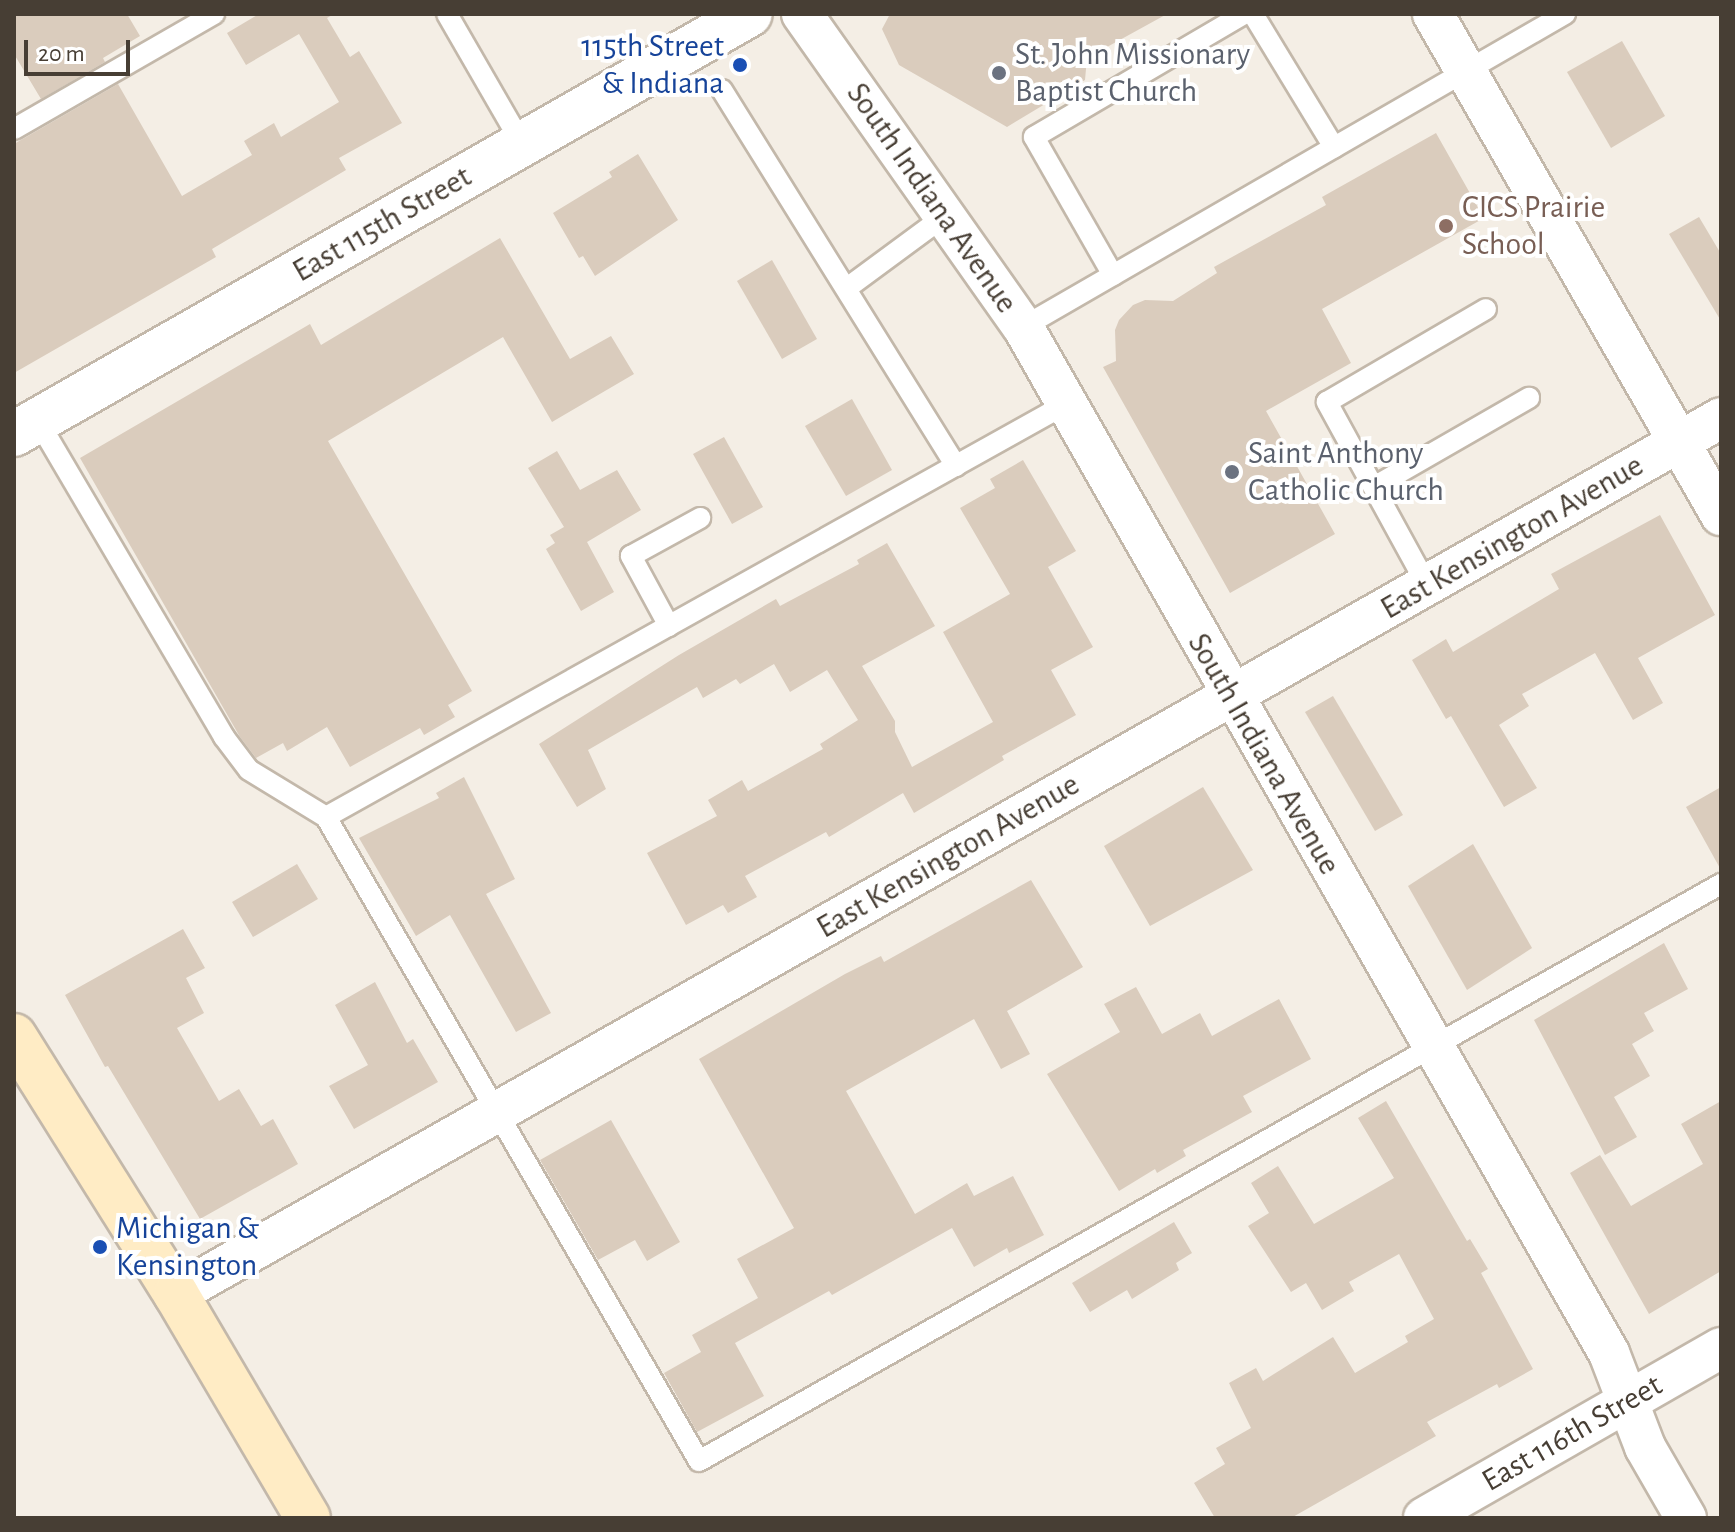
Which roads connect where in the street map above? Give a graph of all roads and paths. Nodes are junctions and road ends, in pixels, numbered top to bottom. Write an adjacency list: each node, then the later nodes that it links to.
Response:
1 (214, 14): 11 (lane)
2 (447, 14): 12 (lane)
3 (750, 14): 12 (street, East 115th Street)
4 (802, 14): 14 (street, South Indiana Avenue)
5 (1244, 14): 15 (lane)
6 (1253, 14): 13 (lane)
7 (1433, 14): 9 (street)
8 (1565, 14): 9 (lane)
9 (1465, 70): 13 (lane); 23 (street)
10 (722, 90): 16 (lane)
11 (14, 129)
12 (522, 144): 22 (street, East 115th Street)
13 (1334, 147): 15 (lane)
14 (946, 215): 16 (lane); 18 (street, South Indiana Avenue)
15 (1113, 275): 18 (lane)
16 (847, 288): 24 (lane)
17 (1486, 309): 25 (lane)
18 (1023, 327): 20 (street, South Indiana Avenue)
19 (1529, 398): 25 (lane)
20 (1066, 404): 24 (lane); 30 (street, South Indiana Avenue)
21 (1721, 418): 23 (street, East Kensington Avenue)
22 (26, 428): 31 (lane)
23 (1680, 441): 26 (street); 28 (street, East Kensington Avenue)
24 (956, 466): 29 (lane)
25 (1374, 487): 28 (lane)
26 (1721, 515)
27 (700, 518): 29 (lane)
28 (1427, 585): 30 (street, East Kensington Avenue)
29 (669, 626): 31 (lane)
30 (1231, 696): 34 (street, South Indiana Avenue); 35 (street, East Kensington Avenue)
31 (326, 817): 35 (lane)
32 (1721, 884): 34 (lane)
33 (14, 1036): 36 (main road)
34 (1432, 1047): 35 (lane); 38 (street, South Indiana Avenue)
35 (496, 1112): 36 (street, East Kensington Avenue)
36 (176, 1294): 39 (main road)
37 (1721, 1348): 38 (street, East 116th Street)
38 (1628, 1401): 40 (street, East 116th Street); 41 (street, South Indiana Avenue)
39 (308, 1518)
40 (1424, 1518)
41 (1686, 1518)

